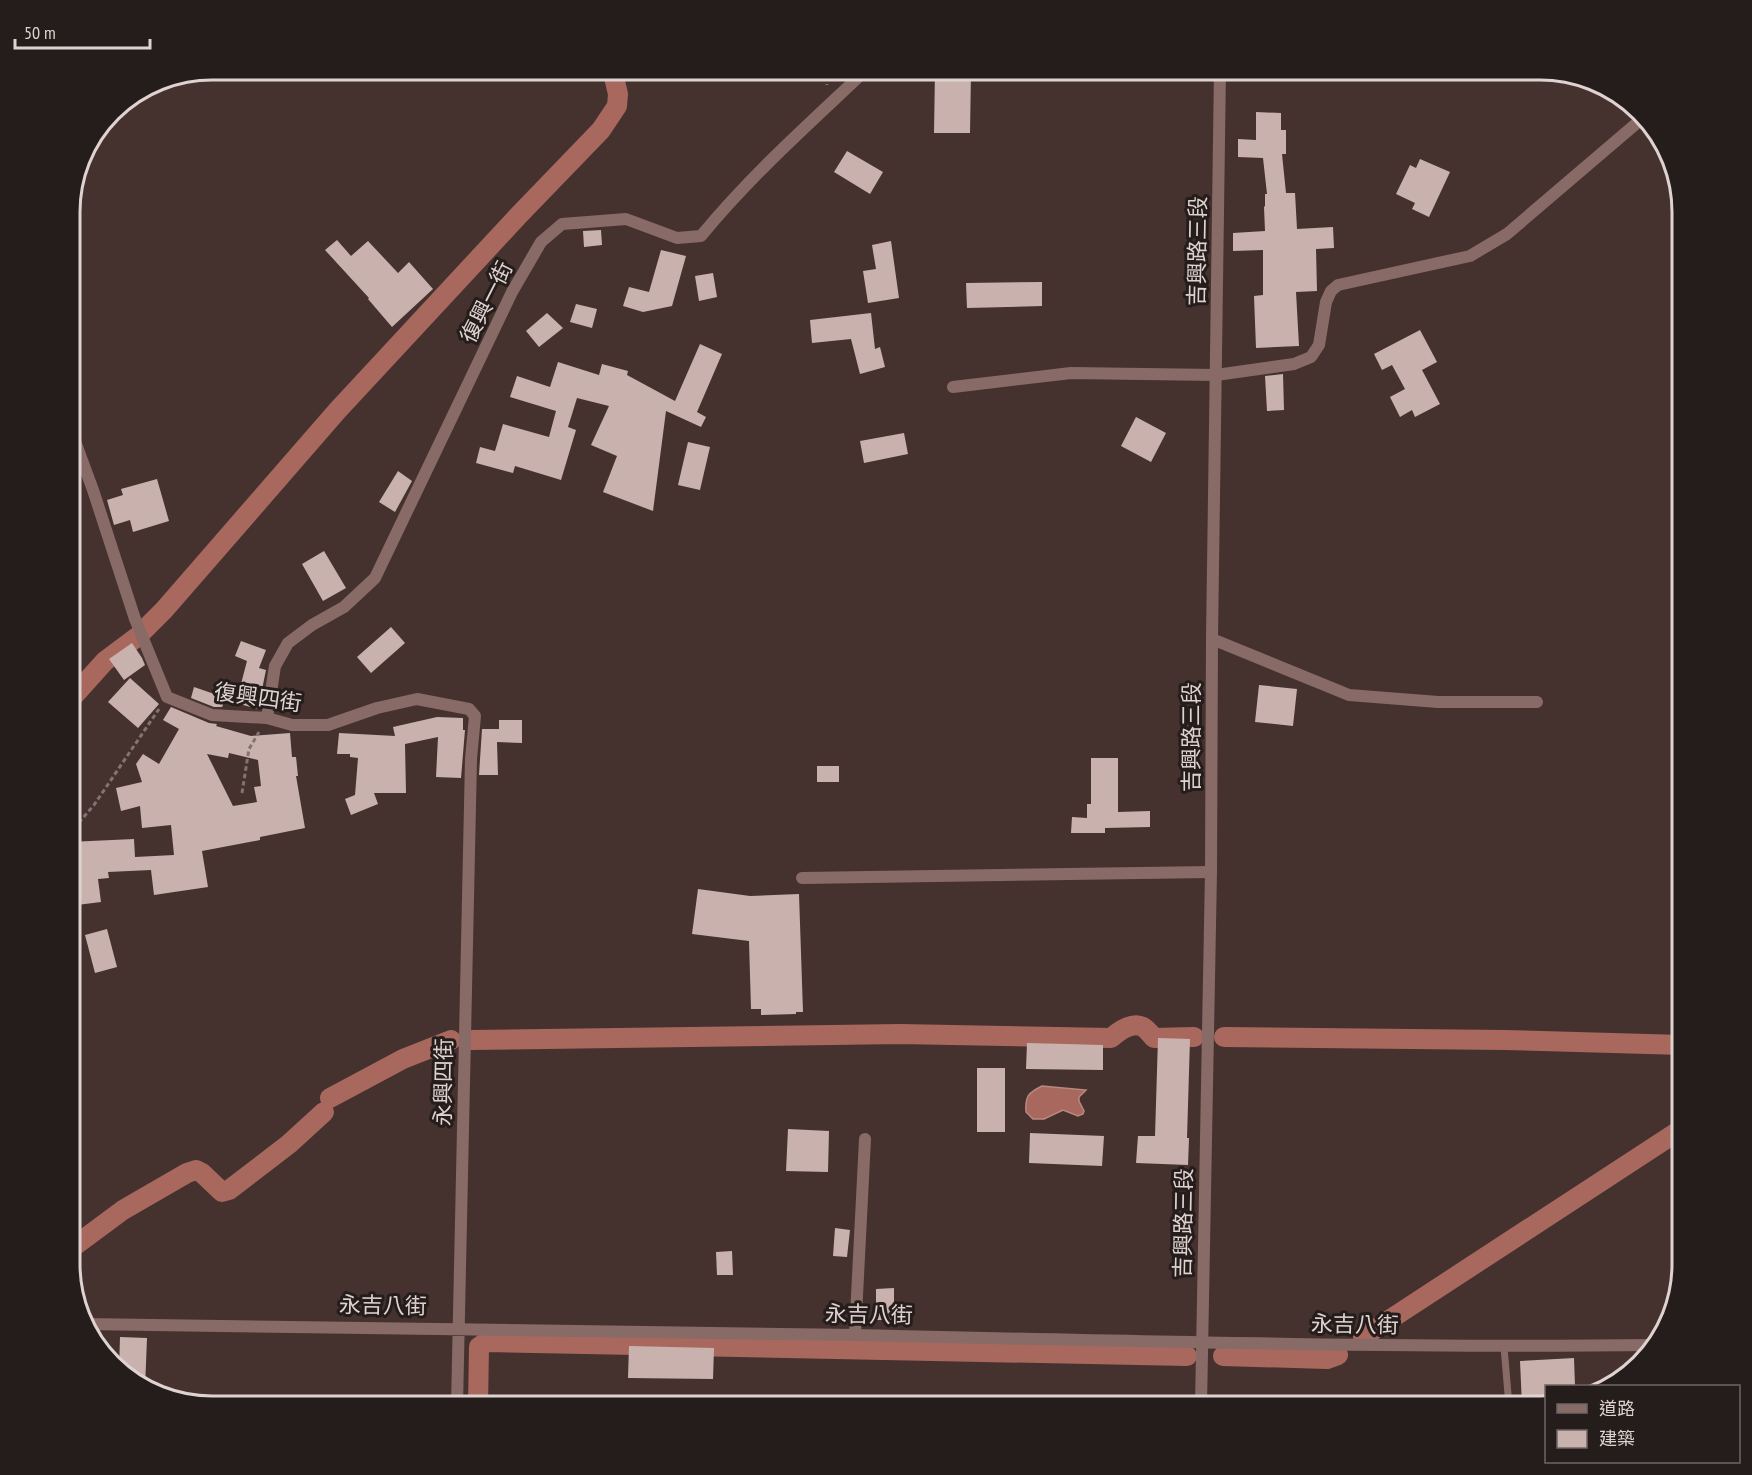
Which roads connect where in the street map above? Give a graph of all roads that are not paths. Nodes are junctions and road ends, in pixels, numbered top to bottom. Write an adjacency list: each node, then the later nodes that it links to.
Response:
1 (855, 80): 9 (street, 復興一街)
2 (1220, 80): 4 (street, 吉興路三段)
3 (1638, 122): 4 (street)
4 (1216, 375): 5 (street); 7 (street, 吉興路三段)
5 (953, 387)
6 (80, 455): 9 (street, 復興四街)
7 (1212, 639): 8 (street); 11 (street, 吉興路三段)
8 (1537, 702)
9 (267, 718): 10 (street, 復興四街)
10 (471, 759): 15 (street, 永興四街)
11 (1211, 872): 12 (street); 17 (street, 吉興路三段)
12 (802, 878)
13 (865, 1139): 16 (street)
14 (94, 1324): 15 (street, 永吉八街)
15 (458, 1327): 16 (street, 永吉八街); 20 (street, 永興四街)
16 (855, 1335): 17 (street, 永吉八街)
17 (1201, 1342): 19 (street, 永吉八街); 21 (street, 吉興路三段)
18 (1644, 1346): 19 (street, 永吉八街)
19 (1504, 1347): 22 (lane)
20 (457, 1396)
21 (1201, 1396)
22 (1508, 1396)

